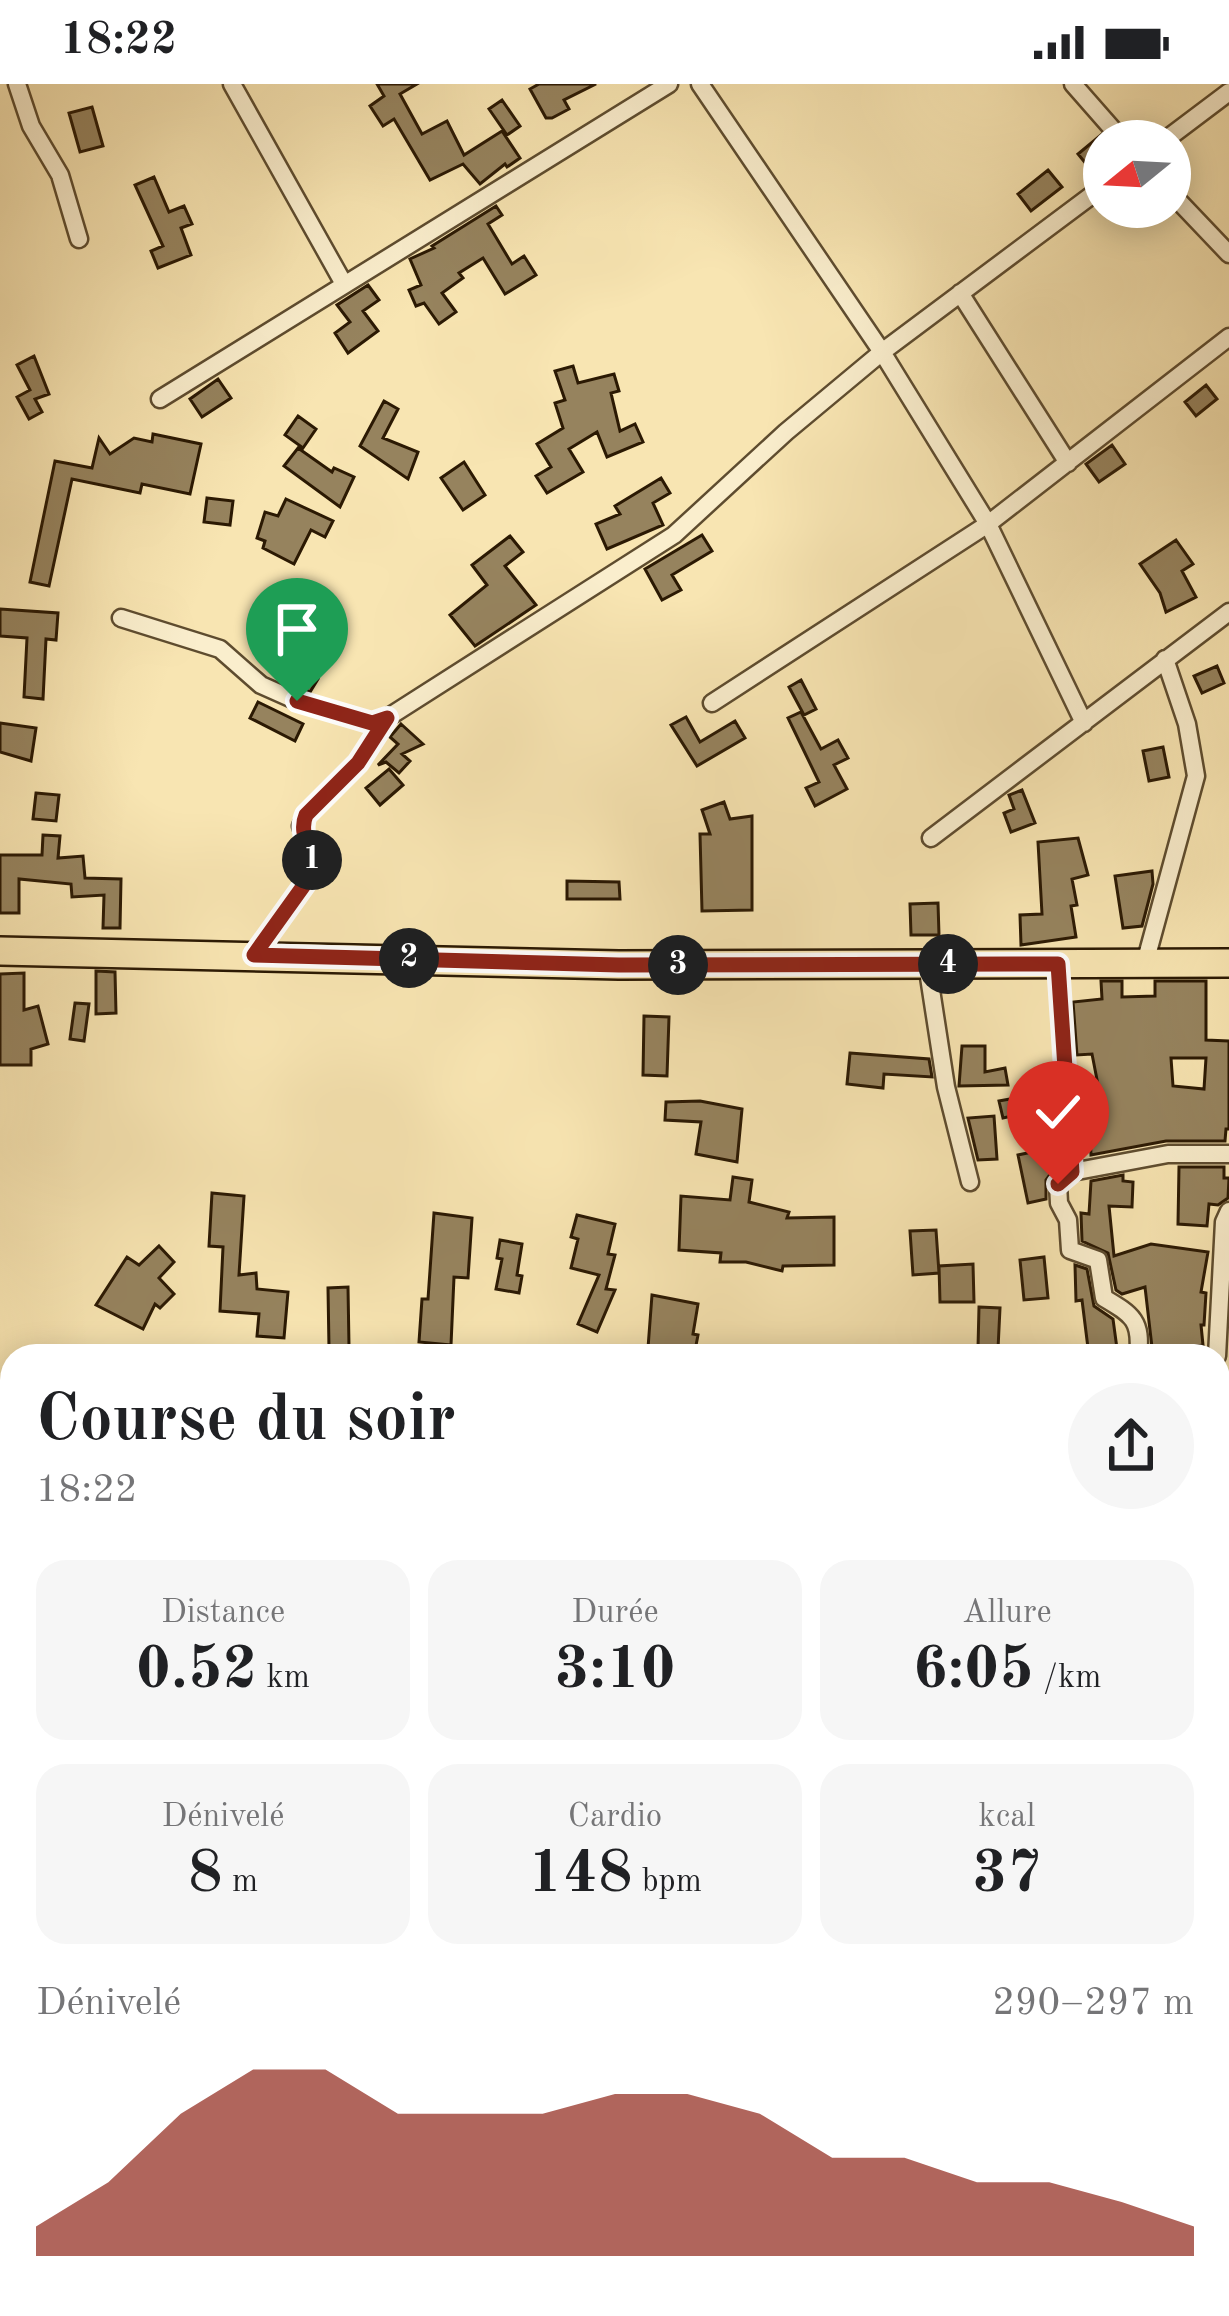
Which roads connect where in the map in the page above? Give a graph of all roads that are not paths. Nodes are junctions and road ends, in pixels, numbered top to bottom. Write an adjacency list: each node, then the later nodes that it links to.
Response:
1 (17, 84): 11 (street)
2 (232, 84): 13 (street)
3 (669, 84): 13 (street)
4 (700, 84): 16 (street)
5 (1073, 84): 7 (street)
6 (1229, 92): 8 (street)
7 (1105, 120)
8 (1191, 121)
9 (1083, 202): 14 (street)
10 (1191, 214): 12 (street)
11 (79, 239)
12 (1229, 254)
13 (344, 284): 17 (street)
14 (960, 293): 16 (street); 18 (street)
15 (1229, 337): 18 (street)
16 (882, 352): 19 (street); 24 (street)
17 (160, 399)
18 (1069, 463): 19 (street)
19 (988, 524): 23 (street); 25 (street)
20 (1229, 612): 22 (street)
21 (121, 618): 24 (street)
22 (1165, 659): 25 (street); 29 (street)
23 (712, 703)
24 (387, 718): 28 (street)
25 (1084, 723): 26 (street)
26 (931, 838)
27 (0, 951): 28 (main road)
28 (254, 955): 31 (main road)
29 (1145, 962): 30 (main road); 32 (main road)
30 (1229, 963)
31 (927, 964): 32 (main road); 35 (street)
32 (1058, 964): 34 (street)
33 (1229, 1154): 34 (street)
34 (1072, 1172): 37 (street)
35 (970, 1182)
36 (1229, 1211): 38 (street)
37 (1140, 1344)
38 (1215, 1344)

